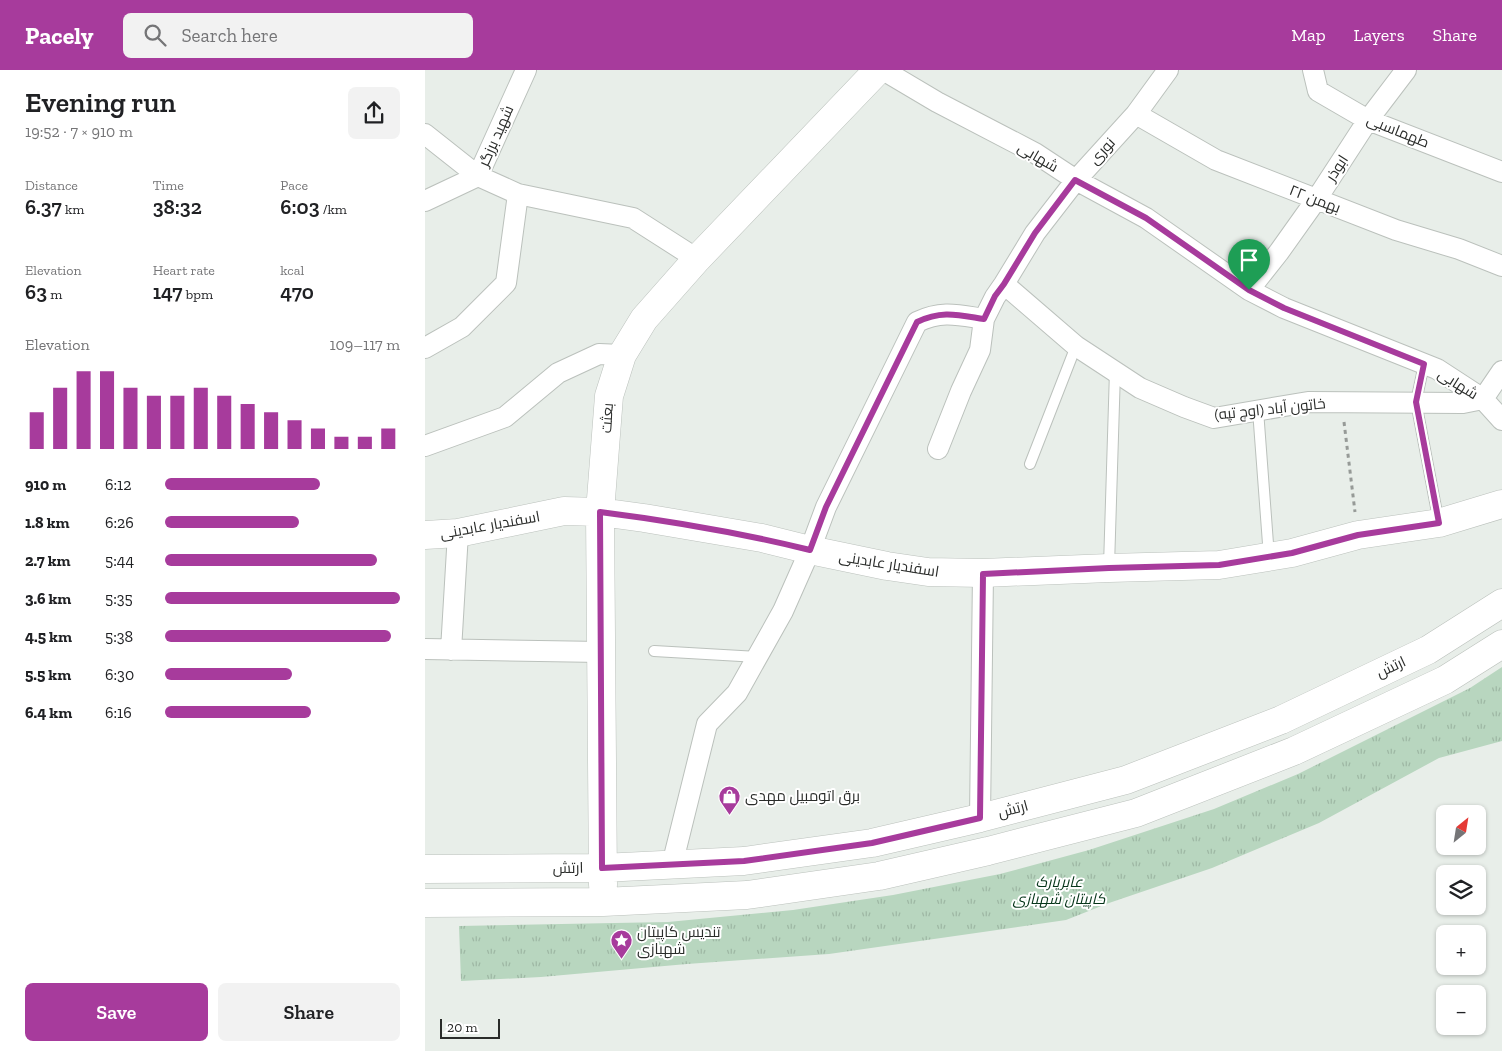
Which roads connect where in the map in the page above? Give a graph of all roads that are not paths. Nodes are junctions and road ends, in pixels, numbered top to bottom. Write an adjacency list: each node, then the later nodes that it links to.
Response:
1 (526, 70): 11 (street, شهید برزگر)
2 (878, 70): 16 (main road, بعثت)
3 (883, 70): 12 (street, شهابی)
4 (1168, 70): 7 (street, نوری)
5 (1313, 70): 8 (street, طهماسبی)
6 (1406, 70): 8 (street, ابوذر)
7 (1136, 114): 12 (street, نوری); 14 (street, ۲۲ بهمن)
8 (1368, 120): 10 (street, طهماسبی); 14 (street, ابوذر)
9 (425, 134): 11 (street)
10 (1502, 172)
11 (478, 176): 13 (street); 15 (street, شهید برزگر)
12 (1075, 180): 18 (street, نوری); 19 (street, شهابی)
13 (518, 194): 16 (street); 22 (street)
14 (1316, 200): 17 (street, ۲۲ بهمن); 19 (street, ابوذر)
15 (425, 201)
16 (697, 259): 23 (main road, بعثت)
17 (1502, 266)
18 (1004, 284): 20 (street, نوری); 21 (street, خاتون آباد (اوچ تپه))
19 (1249, 290): 24 (street, شهابی)
20 (984, 319): 32 (street, نوری); 39 (street)
21 (1077, 346): 25 (street, خاتون آباد (اوچ تپه)); 33 (lane)
22 (425, 348)
23 (622, 355): 31 (street); 35 (main road, بعثت)
24 (1424, 364): 27 (street, شهابی); 28 (lane)
25 (1115, 370): 29 (street, خاتون آباد (اوچ تپه)); 41 (lane)
26 (1502, 371): 27 (street)
27 (1483, 398): 28 (street, خاتون آباد (اوچ تپه)); 30 (street, شهابی)
28 (1416, 402): 29 (street, خاتون آباد (اوچ تپه)); 36 (lane)
29 (1258, 410): 40 (lane)
30 (1502, 420)
31 (425, 446)
32 (938, 449)
33 (1030, 464)
34 (1502, 504): 36 (main road, اسفندیار عابدینی)
35 (600, 512): 37 (main road, اسفندیار عابدینی); 39 (main road, اسفندیار عابدینی); 48 (main road, بعثت)
36 (1439, 523): 40 (main road, اسفندیار عابدینی)
37 (458, 533): 38 (main road, اسفندیار عابدینی); 46 (street)
38 (425, 535)
39 (810, 550): 42 (main road, اسفندیار عابدینی); 49 (street)
40 (1269, 557): 41 (main road, اسفندیار عابدینی)
41 (1109, 568): 42 (main road, اسفندیار عابدینی)
42 (983, 574): 50 (street)
43 (1502, 603): 50 (main road, ارتش)
44 (1502, 644): 54 (main road)
45 (425, 649): 46 (street)
46 (451, 650): 48 (street)
47 (655, 651): 49 (lane)
48 (601, 652): 52 (main road, بعثت)
49 (757, 656): 51 (street)
50 (980, 818): 51 (main road, ارتش)
51 (672, 865): 52 (main road, ارتش)
52 (602, 868): 53 (main road, ارتش); 54 (main road, بعثت)
53 (425, 870)
54 (603, 902): 55 (main road)
55 (425, 904)

